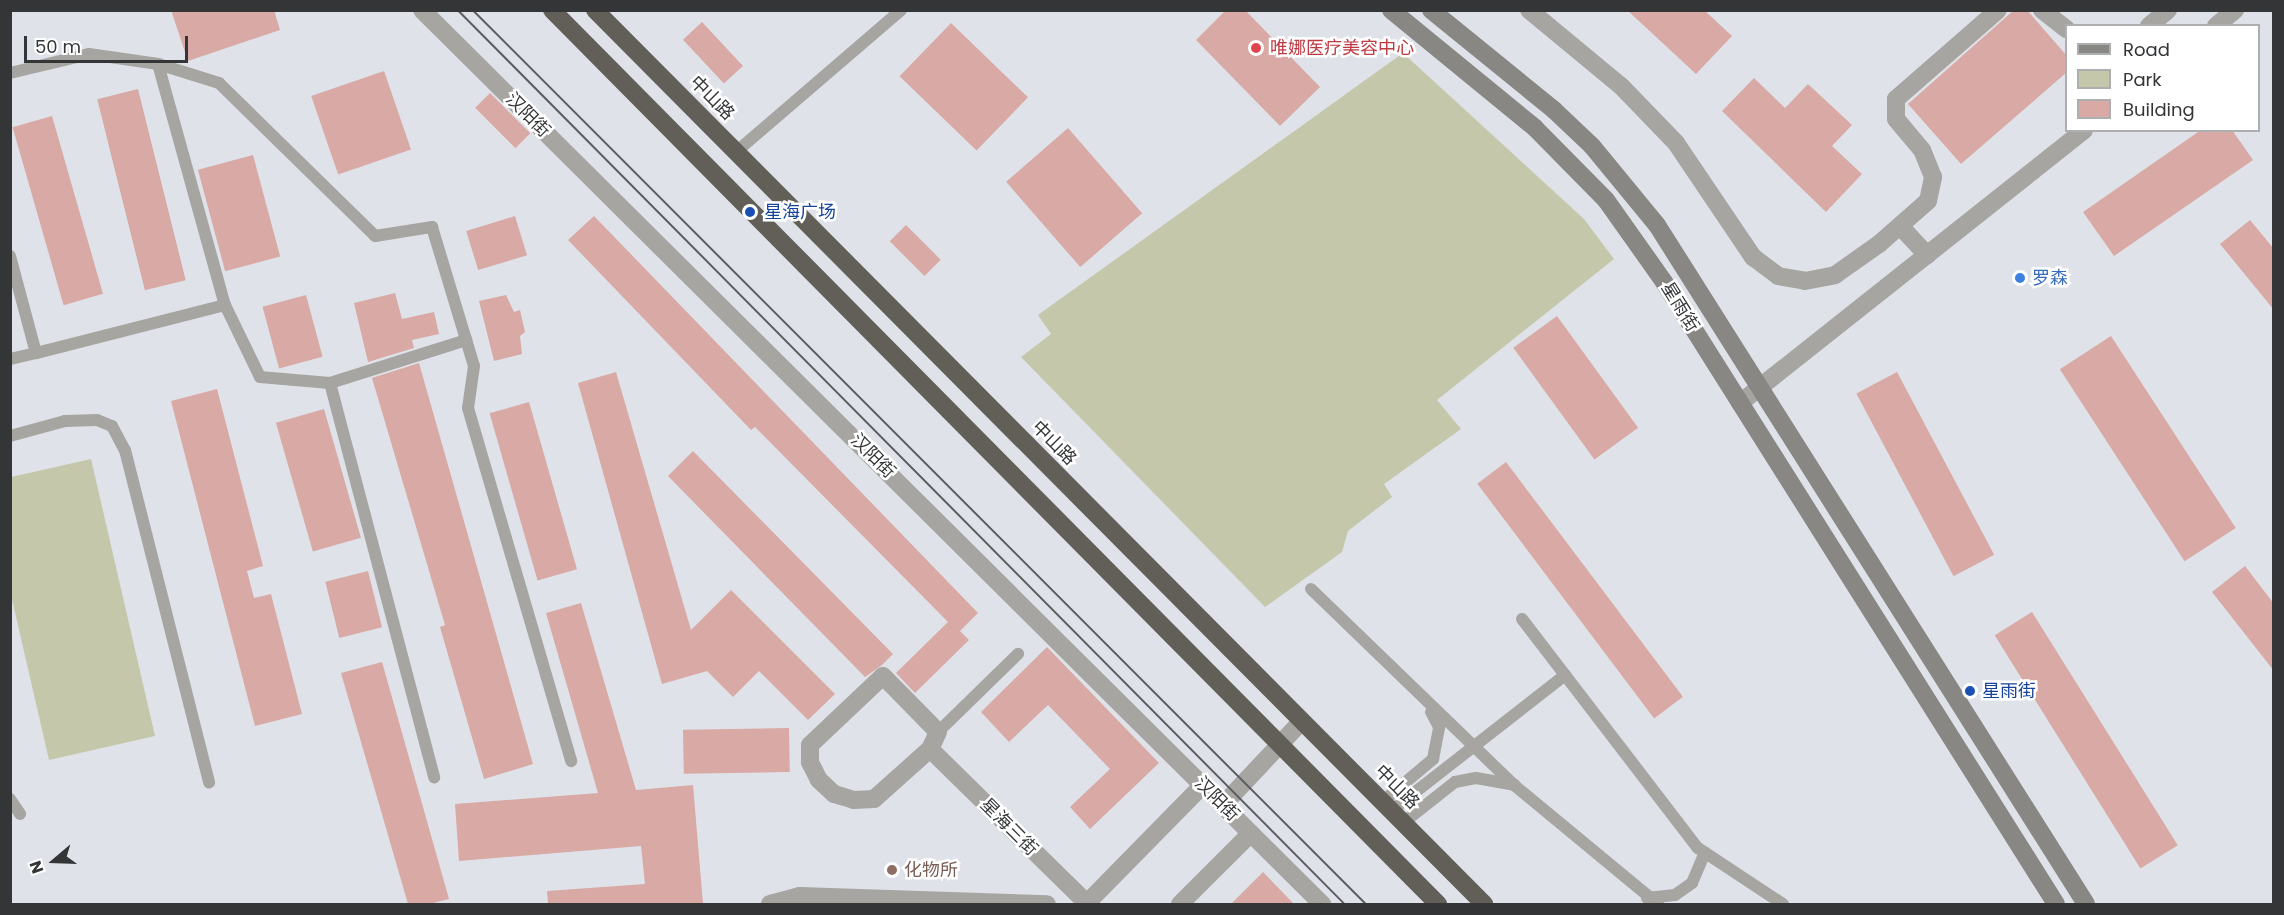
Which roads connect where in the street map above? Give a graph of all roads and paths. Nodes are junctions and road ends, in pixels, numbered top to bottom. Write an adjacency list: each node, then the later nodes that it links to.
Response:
1 (422, 10): 43 (street, 汉阳街)
2 (552, 10): 37 (highway)
3 (596, 10): 18 (highway, 中山路)
4 (901, 10): 18 (lane)
5 (1391, 10): 28 (street, 星雨街)
6 (1431, 10): 27 (street, 星雨街)
7 (1529, 10): 19 (street)
8 (1998, 10): 19 (street)
9 (2042, 10): 14 (street)
10 (2168, 10): 12 (street)
11 (2235, 10): 13 (street)
12 (2150, 24)
13 (2218, 24)
14 (2065, 27)
15 (158, 64): 16 (lane); 22 (lane); 23 (lane)
16 (10, 73)
17 (2081, 132): 21 (street)
18 (736, 152): 35 (highway, 中山路)
19 (1896, 229): 21 (street)
20 (10, 255): 24 (lane)
21 (1922, 259): 27 (street)
22 (225, 305): 24 (lane); 26 (lane)
23 (466, 340): 26 (lane); 40 (lane)
24 (36, 352): 25 (lane)
25 (10, 358)
26 (330, 383): 41 (lane)
27 (1760, 388): 28 (street); 62 (street, 星雨街)
28 (1740, 403): 61 (street, 星雨街)
29 (10, 436): 42 (lane)
30 (1311, 590): 34 (lane)
31 (1522, 619): 33 (lane)
32 (1018, 654): 36 (lane)
33 (1565, 675): 38 (lane); 50 (lane)
34 (1425, 700): 38 (lane); 47 (lane)
35 (1302, 722): 37 (street); 47 (highway, 中山路)
36 (938, 732): 39 (street); 39 (street)
37 (1280, 745): 46 (street); 58 (highway)
38 (1472, 745): 44 (lane); 47 (lane)
39 (930, 749): 55 (street, 星海三街)
40 (571, 761)
41 (434, 778)
42 (209, 783)
43 (1203, 785): 46 (street, 汉阳街); 55 (street)
44 (1514, 785): 47 (lane); 52 (lane)
45 (10, 799): 48 (lane)
46 (1224, 805): 49 (street, 汉阳街)
47 (1392, 812): 59 (highway, 中山路)
48 (20, 814)
49 (1251, 833): 56 (street); 57 (street, 汉阳街)
50 (1706, 853): 52 (lane); 60 (lane)
51 (863, 901): 53 (street); 54 (street)
52 (1652, 901)
53 (770, 904)
54 (1047, 904)
55 (1087, 904)
56 (1180, 904)
57 (1322, 904)
58 (1438, 904)
59 (1484, 904)
60 (1783, 904)
61 (2056, 904)
62 (2086, 904)

